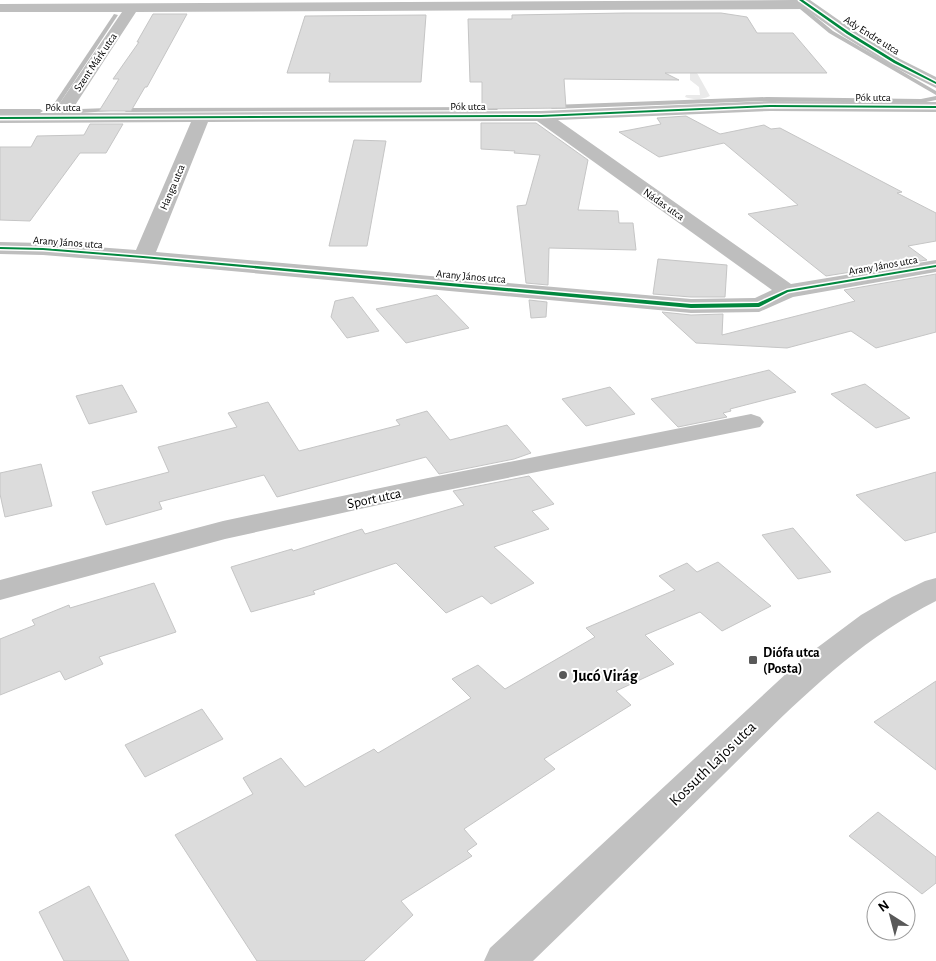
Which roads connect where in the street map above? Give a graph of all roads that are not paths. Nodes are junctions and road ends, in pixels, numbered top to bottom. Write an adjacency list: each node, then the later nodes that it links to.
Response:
1 (804, 2): 2 (street); 5 (street, Ady Endre utca)
2 (219, 3): 3 (street)
3 (132, 7): 4 (street); 8 (street, Szent Márk utca)
4 (0, 8)
5 (936, 83)
6 (936, 107): 7 (street, Pók utca)
7 (541, 116): 9 (street, Pók utca); 14 (street, Nádas utca)
8 (59, 117): 9 (street, Pók utca); 10 (street, Pók utca)
9 (202, 117): 12 (street, Hanga utca)
10 (0, 118)
11 (0, 248): 12 (street, Arany János utca)
12 (143, 258): 14 (street, Arany János utca)
13 (936, 266): 14 (street, Arany János utca)
14 (787, 291)
15 (751, 422): 17 (street, Sport utca)
16 (936, 588): 18 (street, Kossuth Lajos utca)
17 (0, 590)
18 (505, 961)

